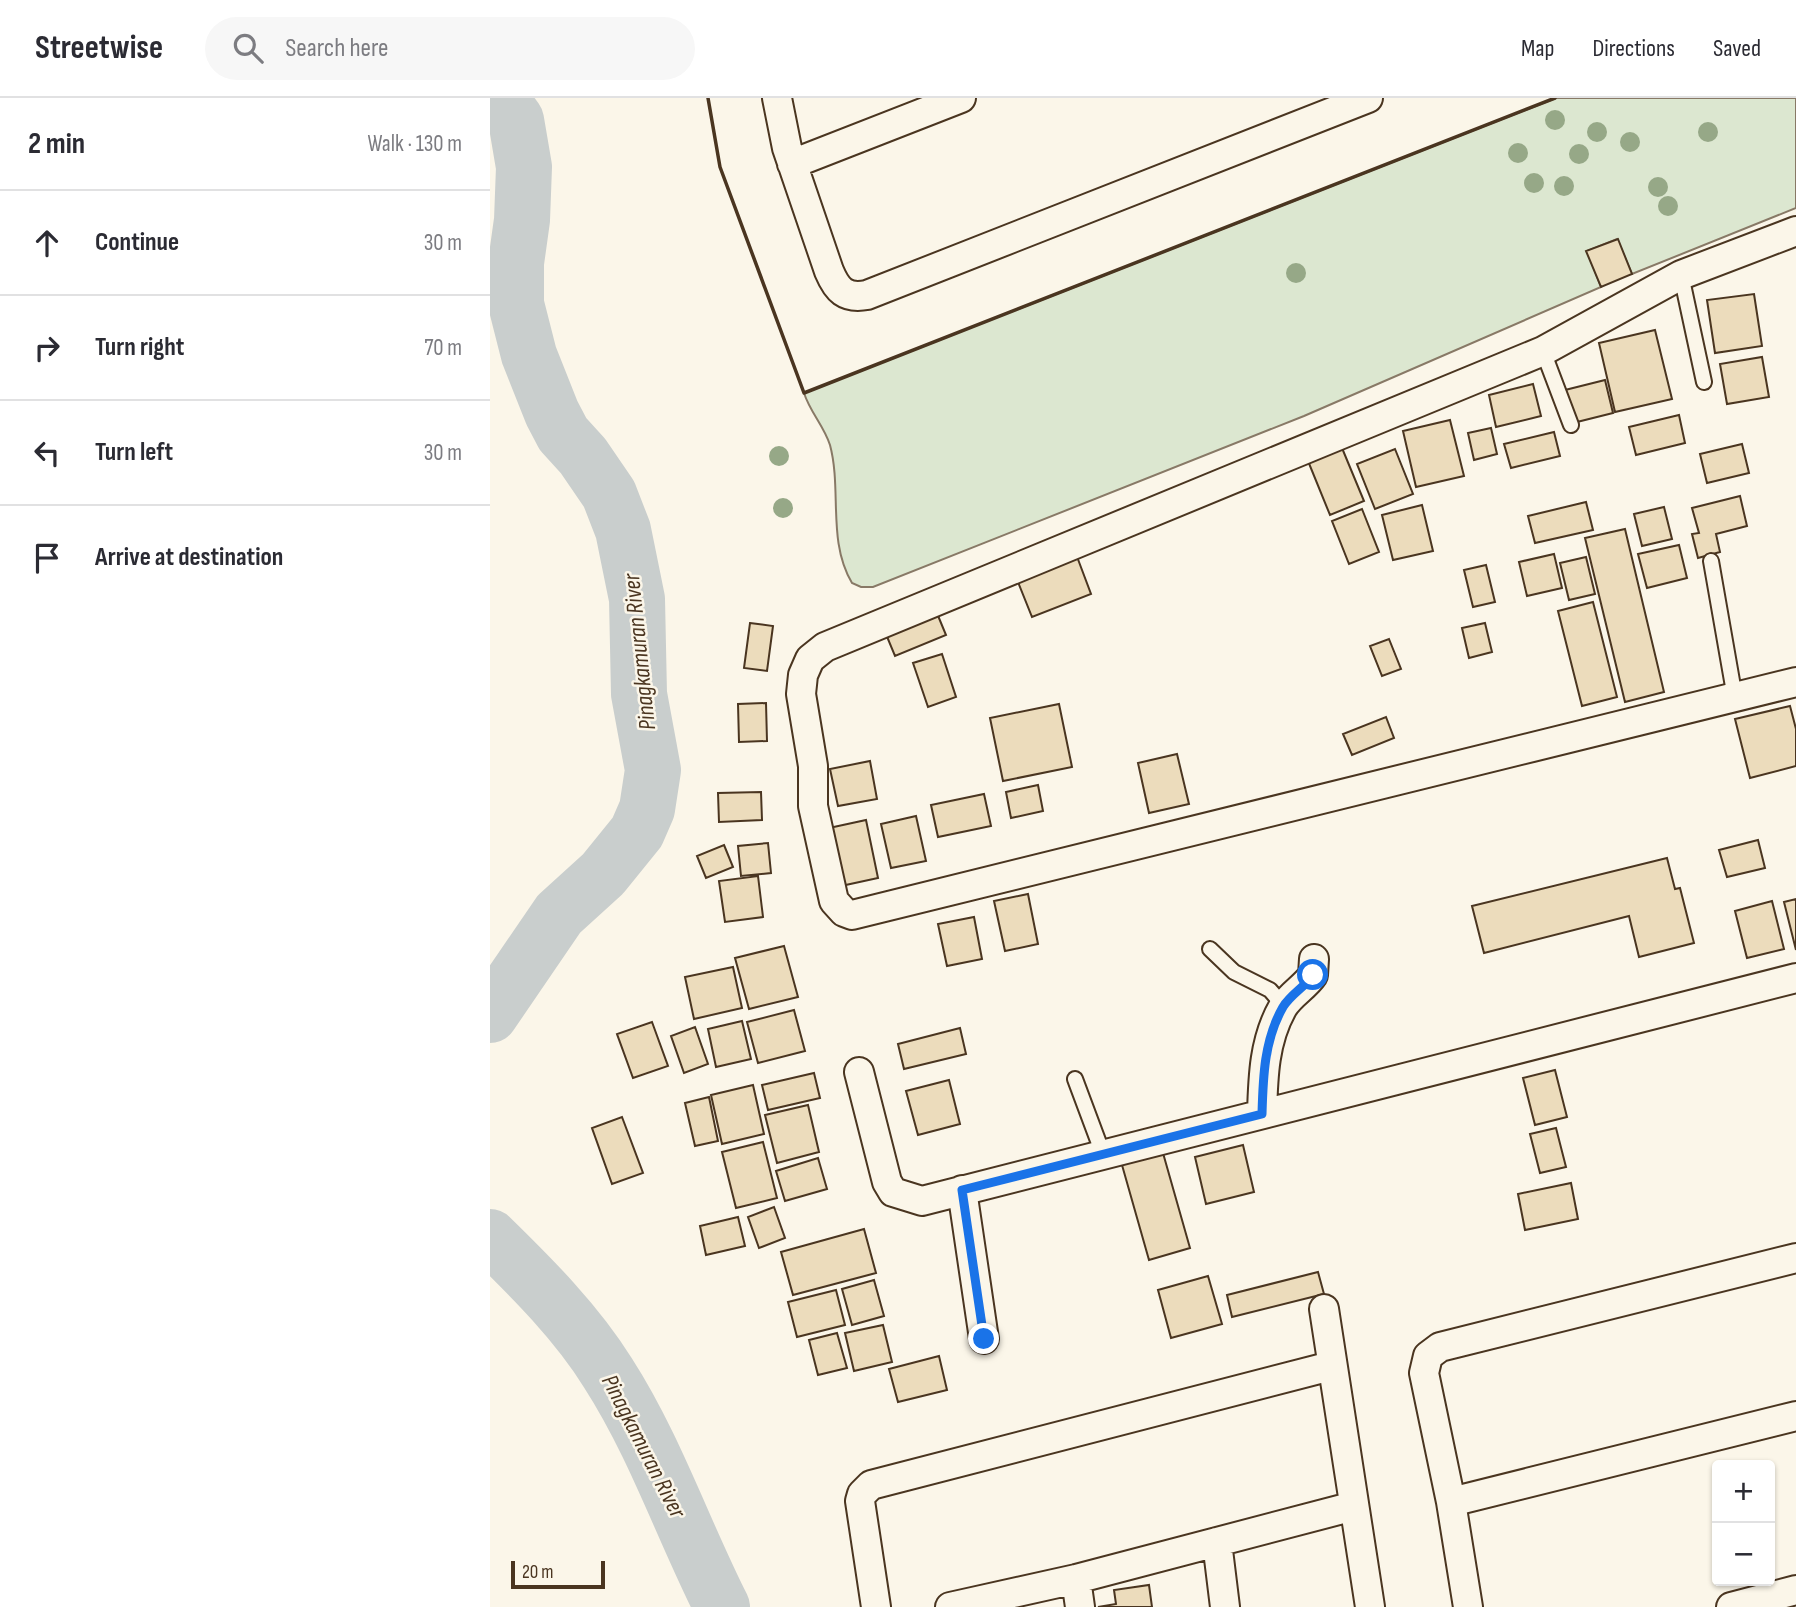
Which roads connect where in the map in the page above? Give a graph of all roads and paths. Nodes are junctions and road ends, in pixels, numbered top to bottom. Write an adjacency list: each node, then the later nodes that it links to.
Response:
1 (777, 98): 4 (street)
2 (961, 98): 4 (street)
3 (1368, 98): 4 (street)
4 (792, 164)
5 (1796, 231): 6 (street)
6 (1681, 275): 7 (street); 8 (lane)
7 (1543, 351): 9 (lane); 12 (street)
8 (1704, 382)
9 (1571, 425)
10 (1711, 561): 12 (lane)
11 (1796, 682): 12 (street)
12 (1735, 698)
13 (1210, 949): 16 (lane)
14 (1314, 959): 16 (street)
15 (1796, 978): 19 (street)
16 (1284, 1006): 19 (street)
17 (859, 1072): 21 (street)
18 (1074, 1079): 20 (lane)
19 (1262, 1114): 20 (street)
20 (1102, 1154): 21 (street)
21 (962, 1190): 24 (street)
22 (1796, 1258): 27 (street)
23 (1324, 1309): 25 (street)
24 (984, 1339)
25 (1331, 1366): 28 (street); 32 (street)
26 (1796, 1416): 27 (street)
27 (1451, 1502): 37 (street)
28 (1354, 1506): 29 (street); 36 (street)
29 (1217, 1542): 30 (street); 35 (street)
30 (1076, 1579): 33 (street); 34 (street)
31 (1796, 1590): 38 (street)
32 (876, 1607)
33 (950, 1607)
34 (1080, 1607)
35 (1225, 1607)
36 (1370, 1607)
37 (1468, 1607)
38 (1731, 1607)

